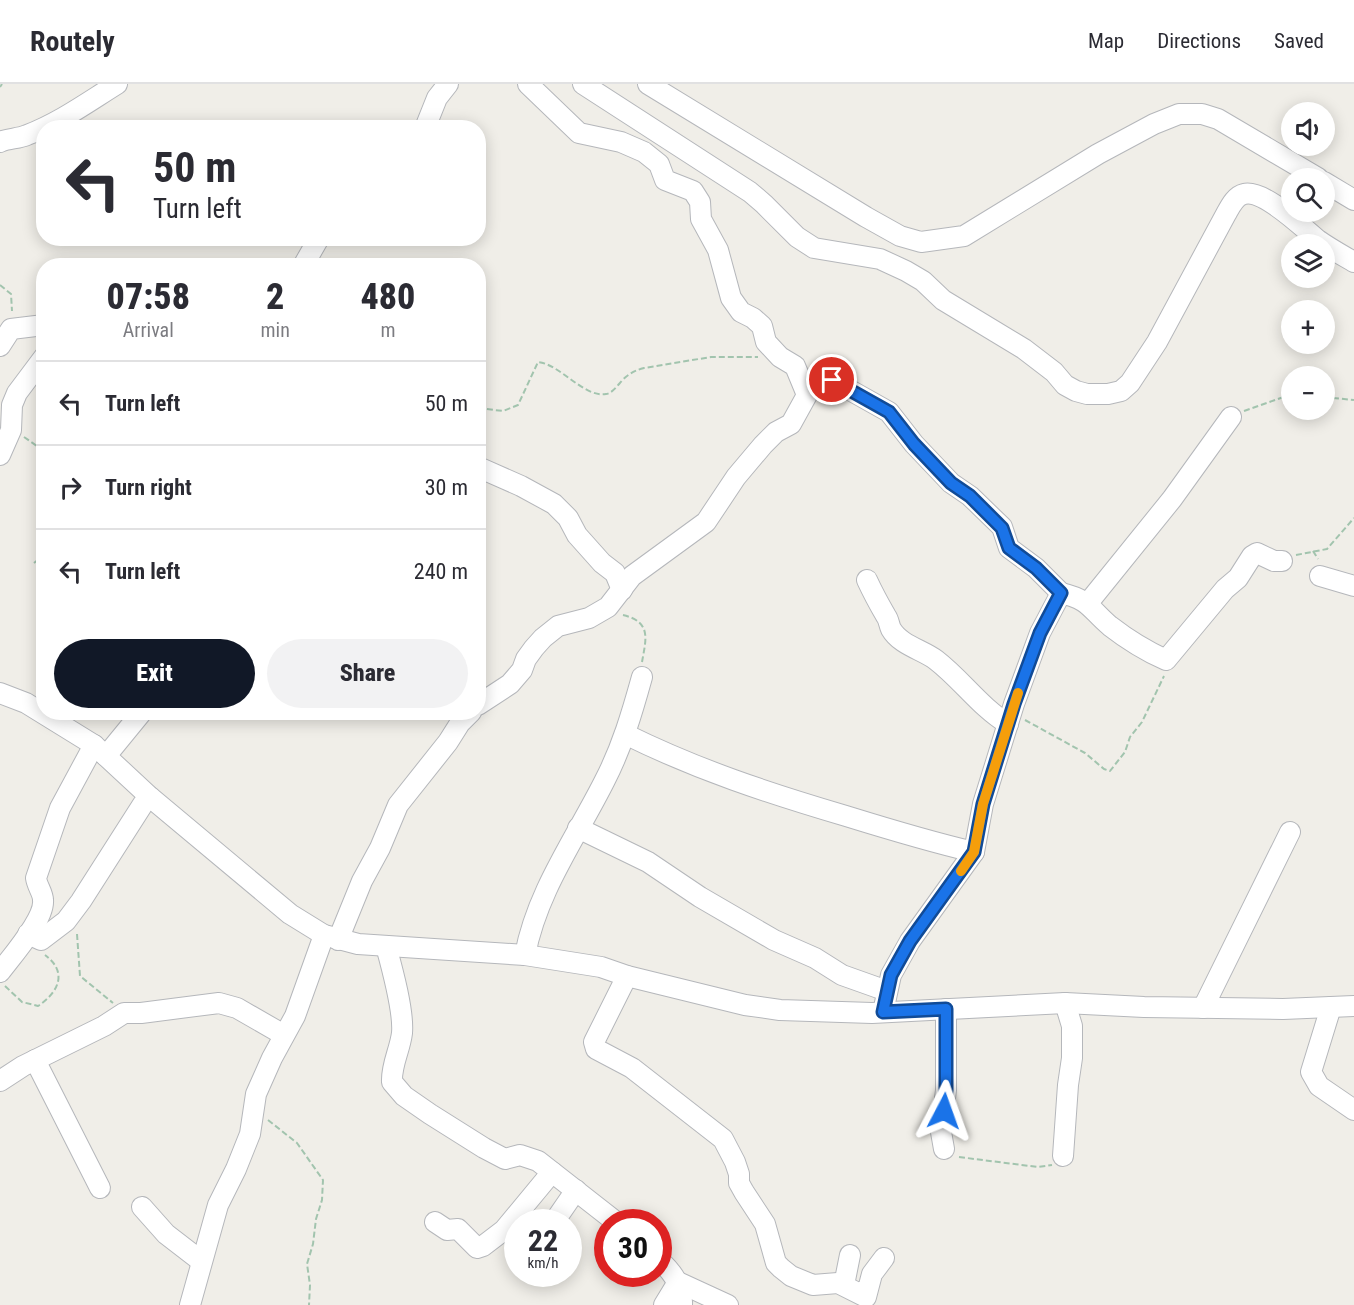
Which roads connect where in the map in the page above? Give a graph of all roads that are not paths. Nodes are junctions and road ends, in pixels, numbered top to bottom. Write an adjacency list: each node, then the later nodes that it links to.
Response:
1 (117, 84): 6 (street)
2 (448, 84): 7 (street)
3 (528, 84): 17 (street)
4 (583, 84): 13 (street)
5 (648, 84): 10 (street)
6 (57, 120)
7 (428, 120)
8 (36, 131): 9 (street)
9 (0, 142)
10 (1301, 168)
11 (1335, 189): 12 (street)
12 (1354, 200)
13 (1354, 262)
14 (36, 328): 15 (street)
15 (6, 337)
16 (36, 368): 19 (street)
17 (803, 381): 25 (street); 26 (street)
18 (1231, 417): 27 (street)
19 (0, 455)
20 (486, 471): 25 (street)
21 (1282, 561): 27 (street)
22 (1320, 576): 24 (street)
23 (867, 580): 32 (street)
24 (1354, 586)
25 (622, 590): 30 (street)
26 (1061, 593): 27 (street); 32 (street)
27 (1088, 603)
28 (642, 677): 36 (street)
29 (0, 693): 31 (street)
30 (486, 700)
31 (36, 709)
32 (1010, 719): 41 (street)
33 (52, 720): 37 (street)
34 (133, 720): 37 (street)
35 (463, 720): 43 (street)
36 (626, 734): 39 (street); 41 (street)
37 (100, 751): 38 (street); 42 (street)
38 (150, 797): 42 (street); 43 (street)
39 (578, 828): 45 (street); 48 (street)
40 (1290, 832): 52 (street)
41 (974, 852): 48 (street)
42 (25, 937): 46 (street)
43 (331, 937): 44 (street); 55 (street)
44 (386, 946): 45 (street); 61 (street)
45 (525, 955): 47 (street)
46 (0, 972)
47 (627, 976): 54 (street); 75 (street)
48 (887, 991): 54 (street)
49 (1065, 1003): 52 (street); 53 (street); 60 (street)
50 (1354, 1006): 51 (street)
51 (1331, 1007): 52 (street); 58 (street)
52 (1203, 1008)
53 (946, 1009): 54 (street); 59 (street)
54 (883, 1012)
55 (284, 1035): 56 (street); 72 (street)
56 (35, 1060): 57 (street); 62 (street)
57 (0, 1082)
58 (1354, 1110)
59 (944, 1149)
60 (1063, 1156)
61 (552, 1172): 63 (street); 65 (street)
62 (100, 1188)
63 (576, 1190): 66 (street); 67 (street)
64 (142, 1207): 72 (street)
65 (528, 1209)
66 (563, 1209)
67 (600, 1209)
68 (435, 1222): 69 (street)
69 (504, 1238)
70 (850, 1255): 75 (street)
71 (884, 1258): 75 (street)
72 (201, 1261): 76 (street)
73 (672, 1275): 74 (street)
74 (678, 1282): 77 (street); 78 (street); 79 (street)
75 (844, 1285)
76 (190, 1305)
77 (664, 1305)
78 (682, 1305)
79 (728, 1305)

